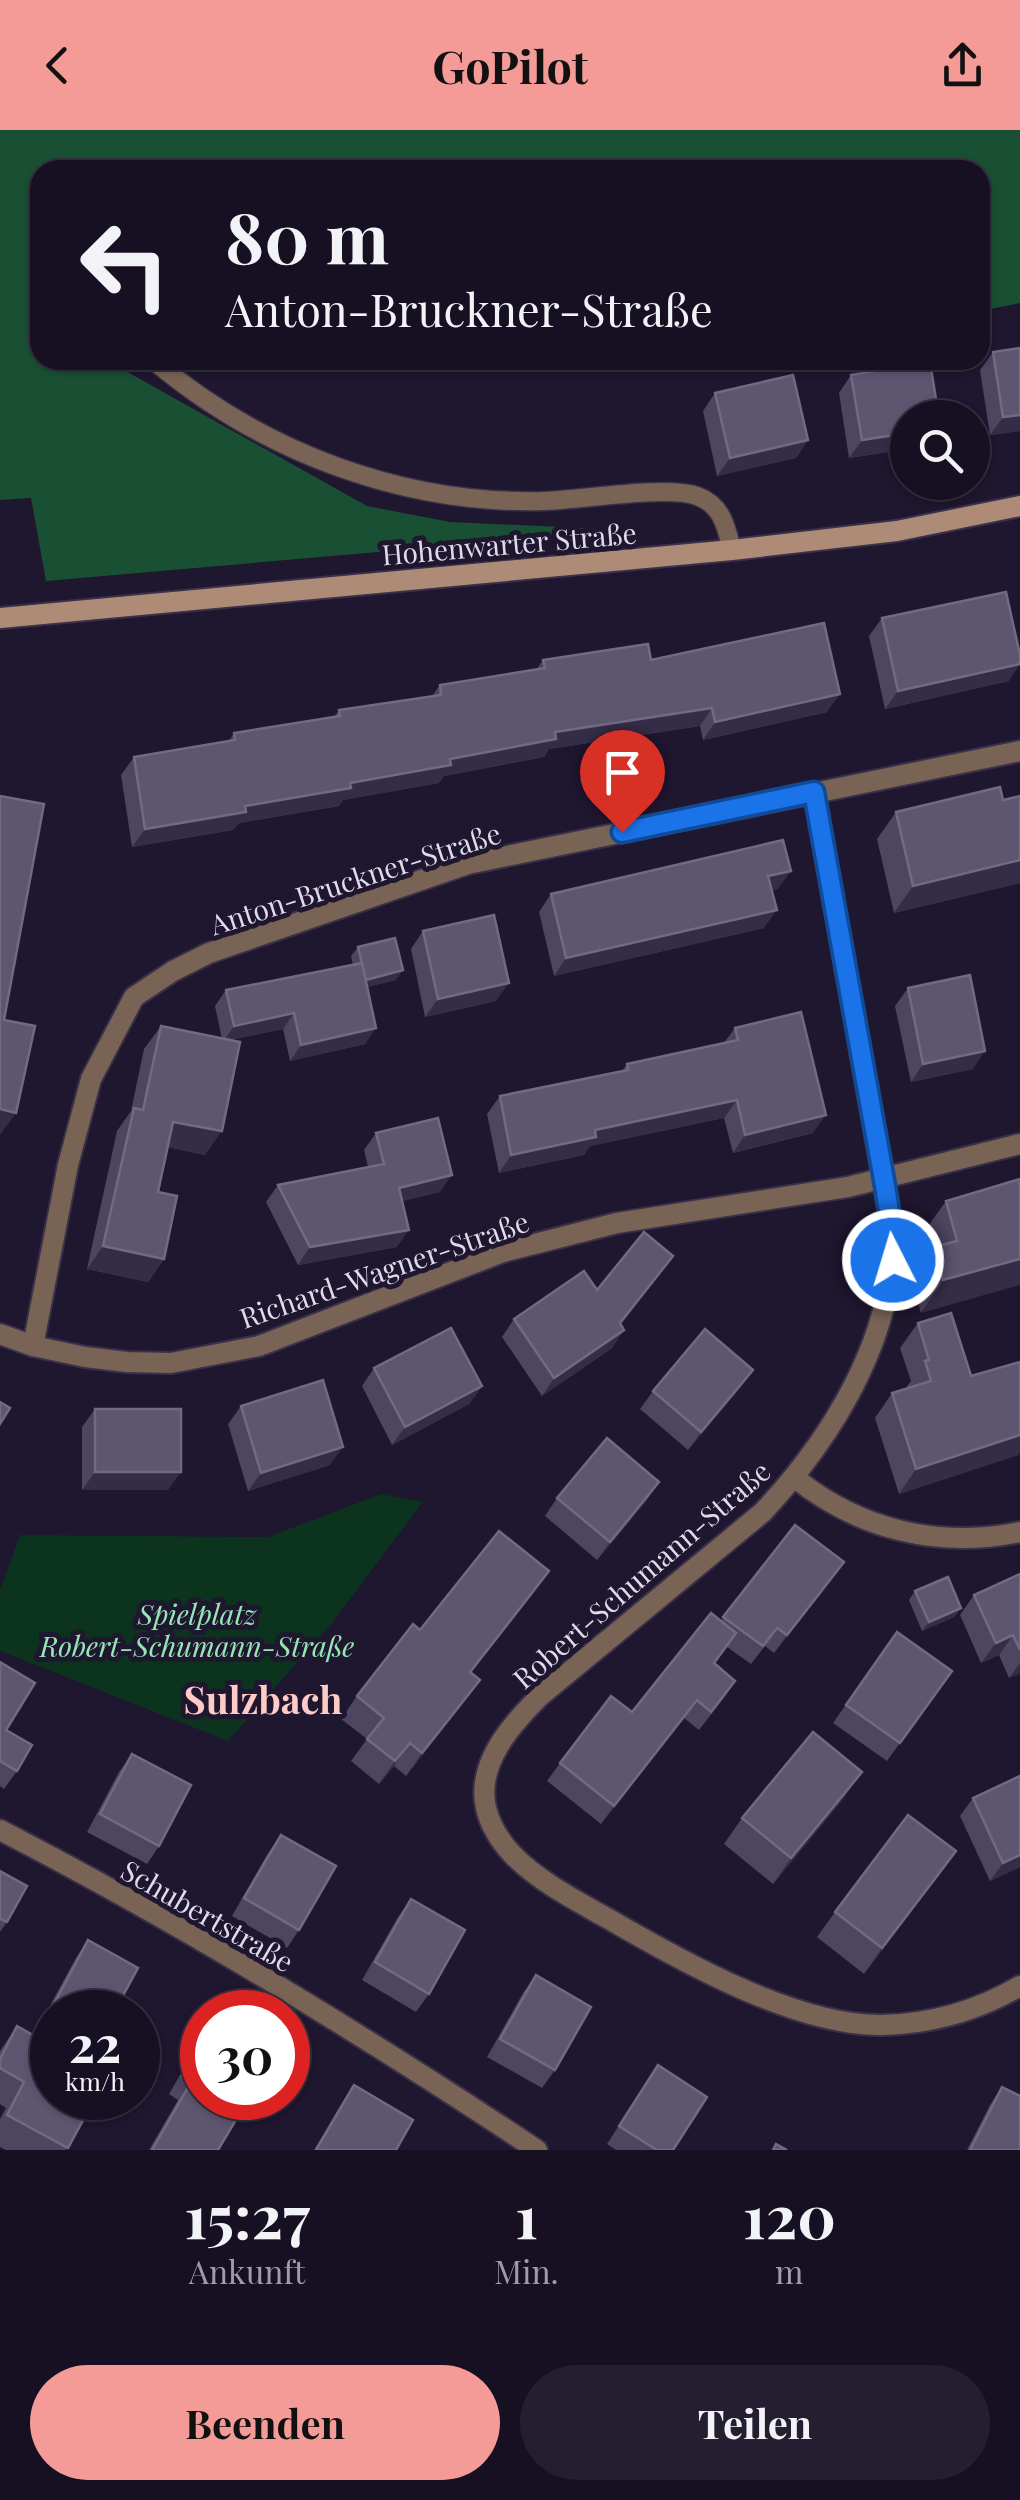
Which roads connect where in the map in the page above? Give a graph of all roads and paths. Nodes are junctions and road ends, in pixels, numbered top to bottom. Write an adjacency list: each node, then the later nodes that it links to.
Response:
1 (167, 370): 3 (lane)
2 (1020, 506): 3 (street, Hohenwarter Straße)
3 (732, 550): 4 (street, Hohenwarter Straße)
4 (0, 618)
5 (1020, 751): 6 (street, Anton-Bruckner-Straße)
6 (814, 792): 8 (street, Robert-Schumann-Straße); 10 (street, Anton-Bruckner-Straße)
7 (1020, 1144): 8 (street, Richard-Wagner-Straße)
8 (884, 1180): 10 (street, Richard-Wagner-Straße); 11 (street, Robert-Schumann-Straße)
9 (0, 1334): 10 (street, Richard-Wagner-Straße)
10 (33, 1346)
11 (795, 1478): 12 (street); 14 (street, Robert-Schumann-Straße)
12 (1020, 1532)
13 (0, 1830): 15 (street, Schubertstraße)
14 (1020, 1986)
15 (513, 2143): 16 (street, Schubertstraße)
16 (537, 2150)

